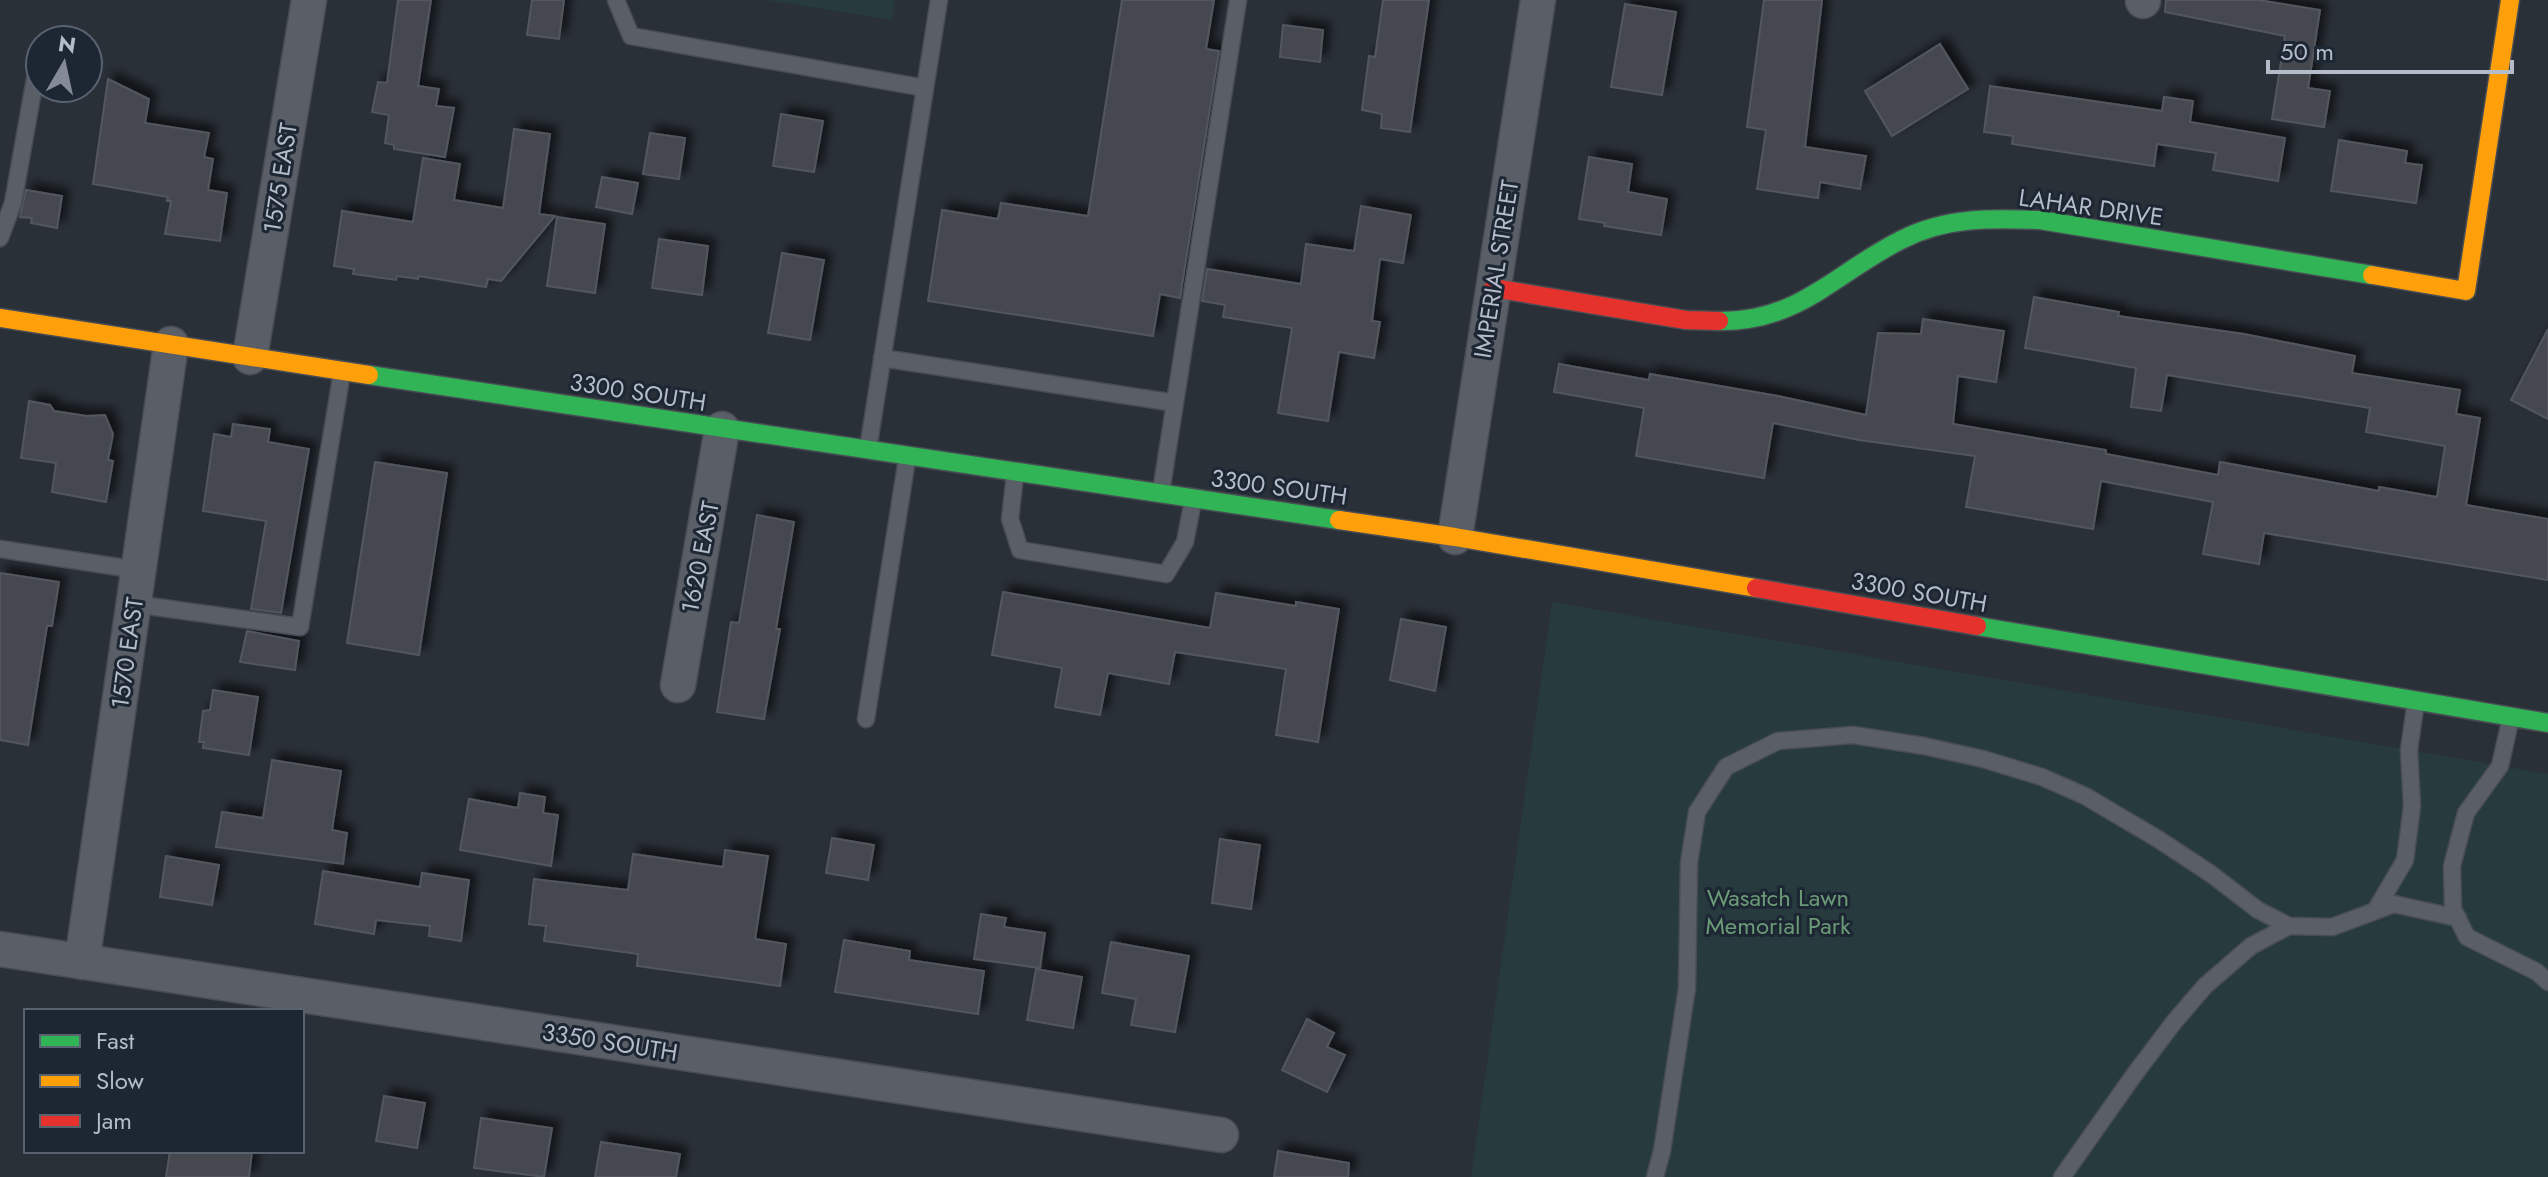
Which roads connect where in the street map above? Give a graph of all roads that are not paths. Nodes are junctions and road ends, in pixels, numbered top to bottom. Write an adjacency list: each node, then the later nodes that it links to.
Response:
1 (309, 0): 13 (street, 1575 EAST)
2 (616, 0): 7 (lane)
3 (939, 0): 7 (lane)
4 (1238, 0): 16 (lane)
5 (1538, 0): 10 (street, IMPERIAL STREET)
6 (2510, 0): 10 (main road, LAHAR DRIVE)
7 (925, 88): 14 (lane)
8 (31, 104): 9 (lane)
9 (0, 238)
10 (1493, 288): 23 (street, IMPERIAL STREET)
11 (0, 318): 12 (main road, 3300 SOUTH)
12 (171, 344): 13 (main road, 3300 SOUTH); 25 (street, 1570 EAST)
13 (250, 357): 15 (main road, 3300 SOUTH)
14 (882, 358): 16 (lane); 18 (lane)
15 (342, 371): 17 (main road, 3300 SOUTH); 26 (lane)
16 (1175, 403): 21 (lane)
17 (722, 429): 18 (main road, 3300 SOUTH); 27 (street, 1620 EAST)
18 (868, 451): 19 (main road, 3300 SOUTH)
19 (907, 457): 20 (main road, 3300 SOUTH); 30 (lane)
20 (1016, 473): 21 (main road, 3300 SOUTH); 22 (lane)
21 (1161, 494): 22 (main road, 3300 SOUTH)
22 (1193, 499): 23 (main road, 3300 SOUTH)
23 (1455, 537): 28 (main road, 3300 SOUTH)
24 (0, 549): 25 (lane)
25 (138, 570): 26 (street, 1570 EAST)
26 (134, 604): 36 (street, 1570 EAST)
27 (678, 685)
28 (2416, 700): 29 (main road, 3300 SOUTH); 32 (lane)
29 (2511, 716): 31 (main road, 3300 SOUTH); 33 (lane)
30 (866, 719)
31 (2548, 723)
32 (2375, 911): 33 (lane); 34 (lane)
33 (2458, 918): 37 (lane)
34 (2289, 926): 39 (lane); 40 (lane)
35 (0, 949): 36 (street, 3350 SOUTH)
36 (82, 962): 38 (street, 3350 SOUTH)
37 (2548, 982)
38 (1221, 1135)
39 (1655, 1177)
40 (2062, 1177)

